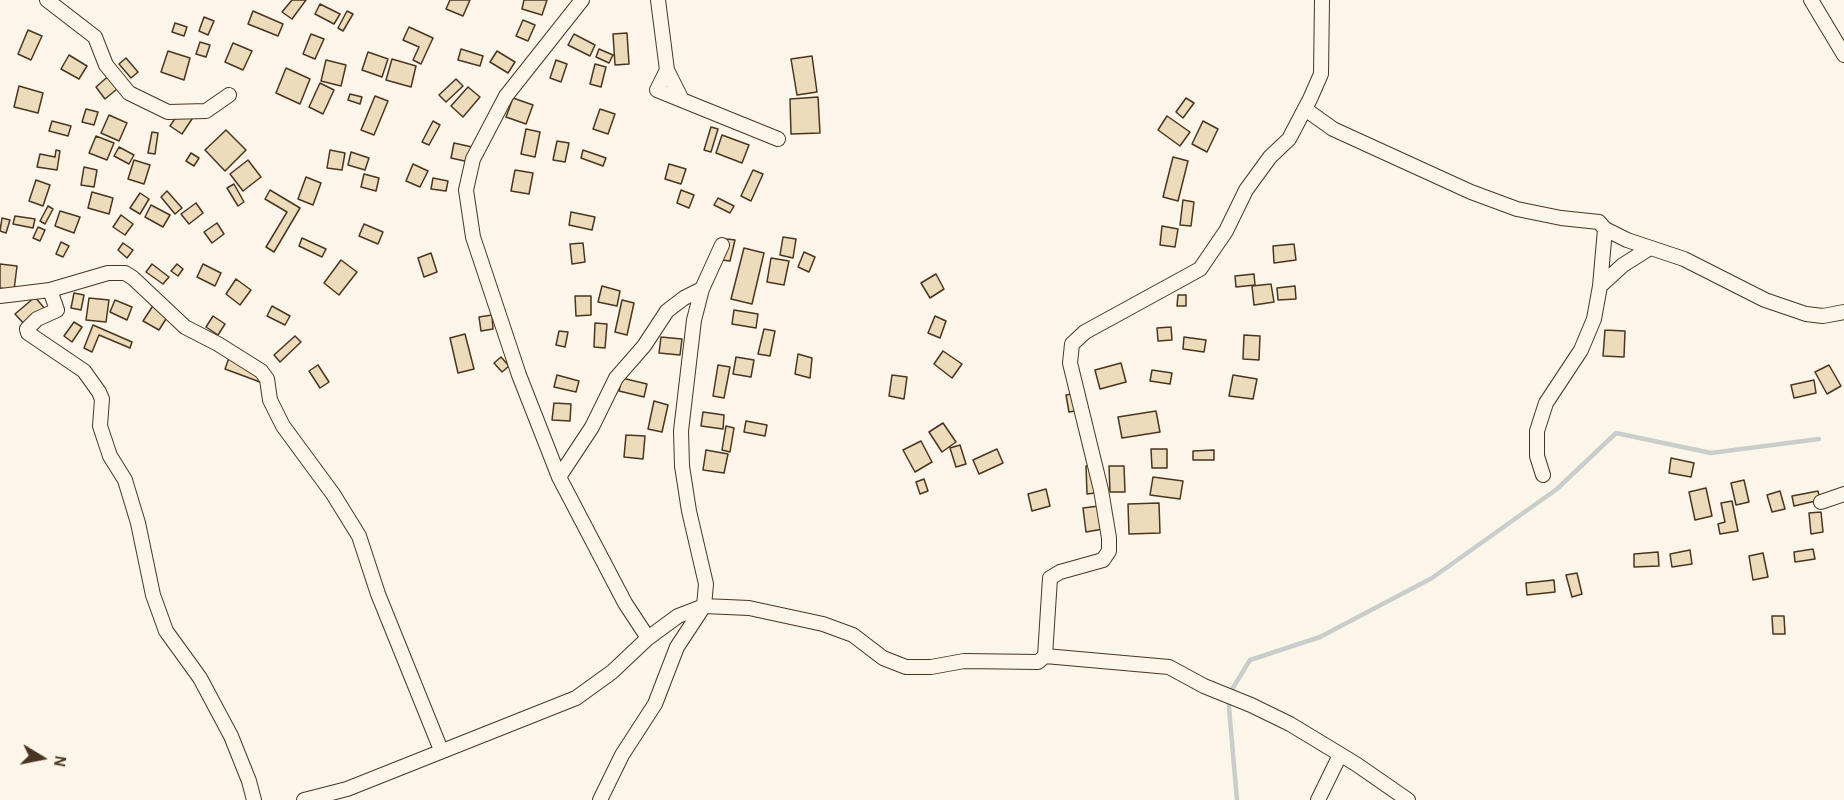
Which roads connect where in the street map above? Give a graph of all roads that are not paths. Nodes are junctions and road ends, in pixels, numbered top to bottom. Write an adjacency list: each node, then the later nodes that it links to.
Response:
1 (47, 0): 7 (street)
2 (582, 0): 19 (street)
3 (658, 0): 9 (street)
4 (1322, 0): 8 (street)
5 (1811, 0): 6 (street)
6 (1844, 55)
7 (229, 95)
8 (1305, 109): 10 (street); 24 (street)
9 (778, 140)
10 (1605, 229): 12 (street); 13 (street)
11 (722, 245): 14 (street)
12 (1650, 248): 13 (street); 17 (street)
13 (1600, 286): 18 (street)
14 (702, 289): 19 (street); 22 (street)
15 (50, 290): 16 (street); 25 (street); 28 (street)
16 (0, 296)
17 (1844, 312)
18 (1543, 475)
19 (558, 477): 23 (street)
20 (1844, 494): 21 (street)
21 (1821, 502)
22 (704, 606): 23 (street); 24 (street); 30 (street)
23 (648, 638): 25 (street)
24 (1045, 656): 26 (street)
25 (441, 750): 27 (street)
26 (1340, 755): 31 (street); 32 (street)
27 (325, 798): 29 (street)
28 (254, 800)
29 (304, 800)
30 (600, 800)
31 (1318, 800)
32 (1408, 800)

